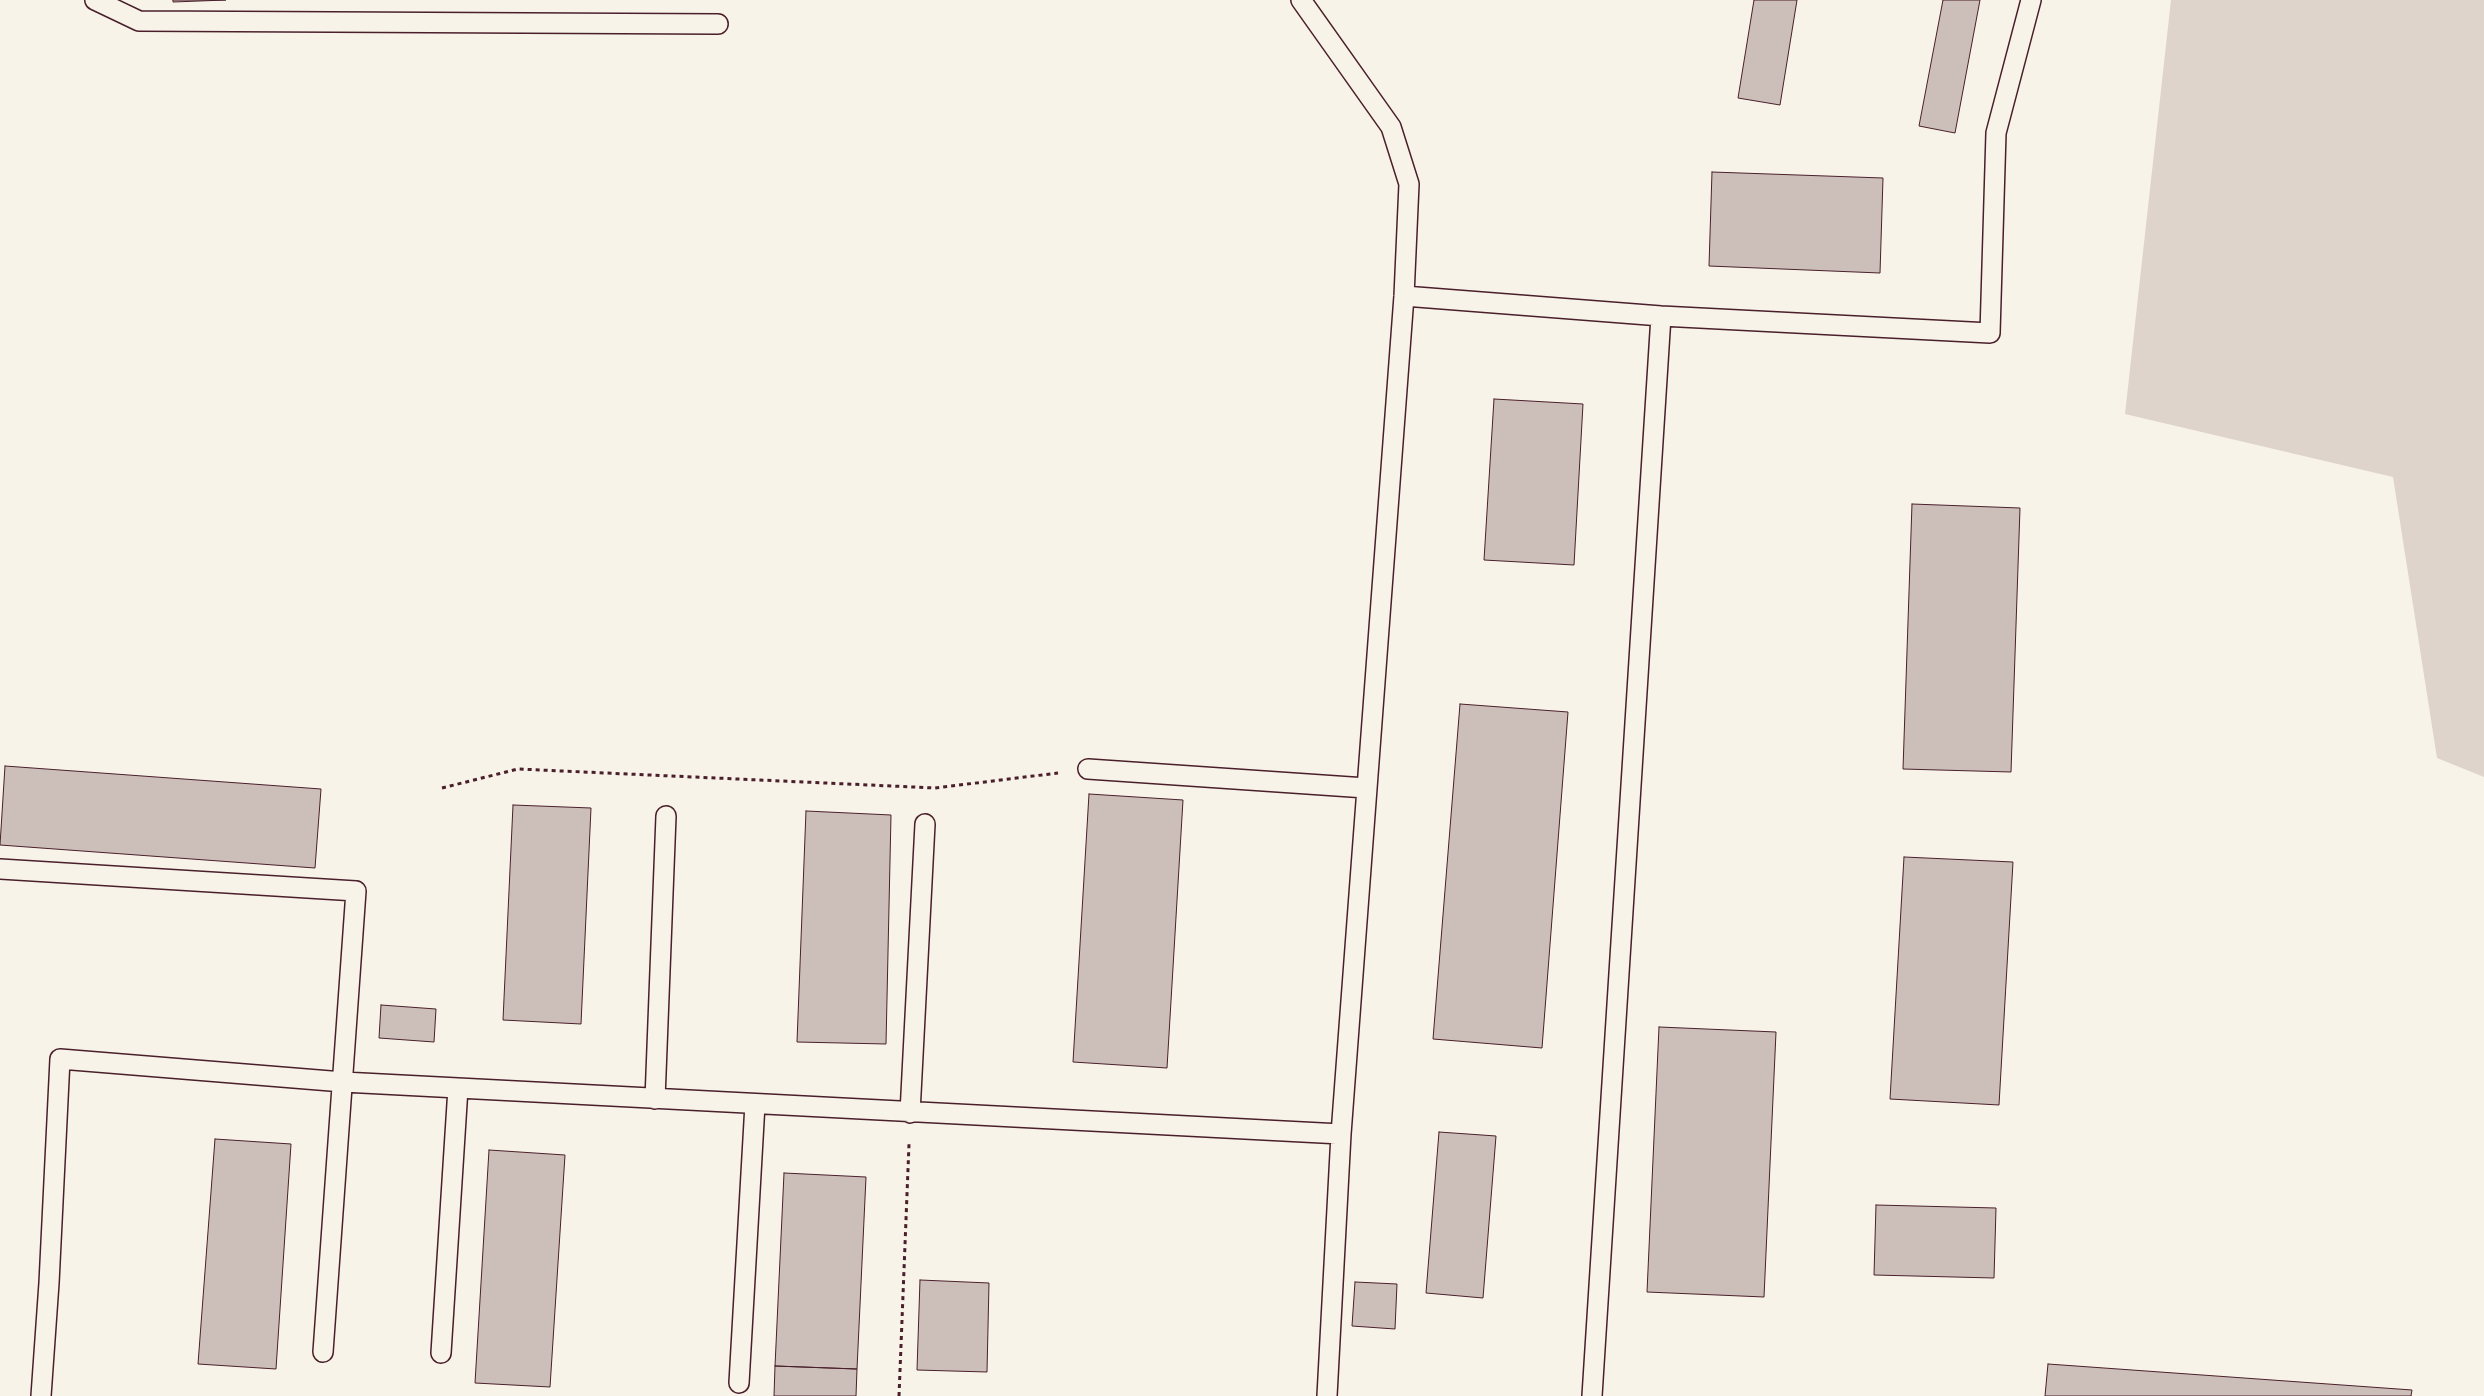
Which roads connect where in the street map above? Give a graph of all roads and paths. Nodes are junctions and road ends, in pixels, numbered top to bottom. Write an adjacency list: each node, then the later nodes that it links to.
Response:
1 (95, 0): 4 (lane)
2 (1301, 0): 5 (lane)
3 (2030, 0): 6 (lane)
4 (718, 24)
5 (1404, 296): 6 (lane); 9 (lane)
6 (1661, 316): 25 (lane)
7 (1088, 769): 8 (path); 9 (lane)
8 (442, 788)
9 (1366, 788): 18 (lane)
10 (666, 816): 15 (lane)
11 (925, 824): 17 (lane)
12 (0, 869): 13 (lane)
13 (343, 1082): 14 (lane); 19 (lane); 22 (lane)
14 (458, 1088): 15 (lane); 20 (lane)
15 (655, 1098): 16 (lane)
16 (755, 1104): 17 (lane); 21 (lane)
17 (910, 1113): 18 (lane); 23 (path)
18 (1341, 1134): 24 (lane)
19 (323, 1352)
20 (441, 1353)
21 (740, 1383)
22 (41, 1396)
23 (899, 1396)
24 (1326, 1396)
25 (1592, 1396)

